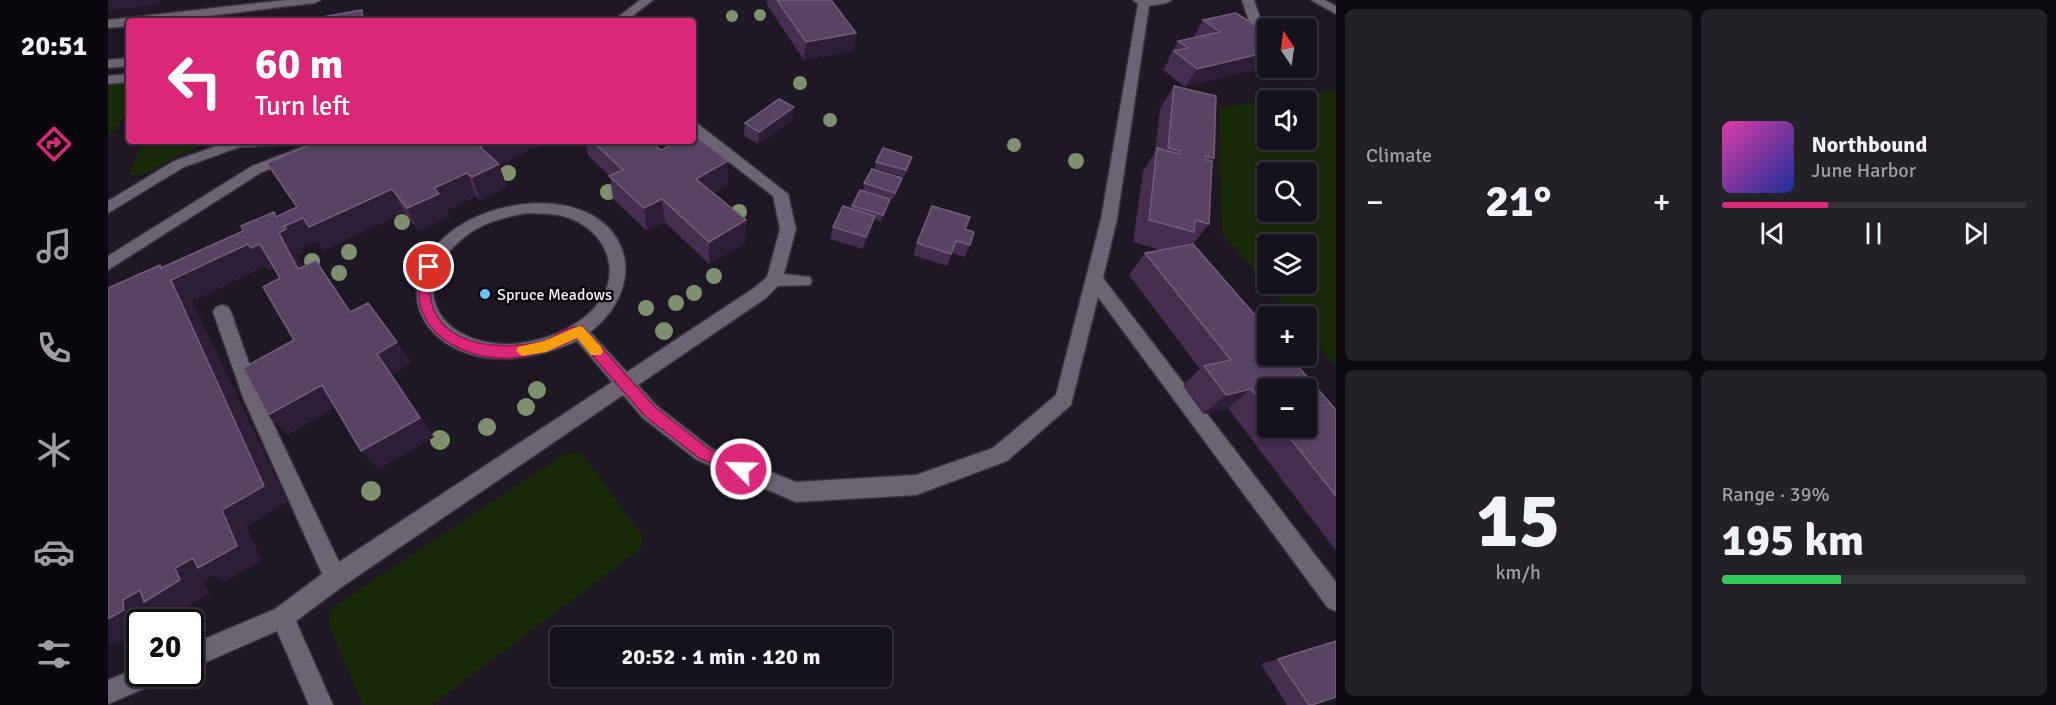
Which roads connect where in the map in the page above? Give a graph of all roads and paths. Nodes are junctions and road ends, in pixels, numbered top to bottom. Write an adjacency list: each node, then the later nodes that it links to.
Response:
1 (203, 0): 10 (lane)
2 (315, 0): 8 (lane)
3 (647, 0): 13 (lane)
4 (1166, 0): 7 (lane)
5 (1248, 0): 16 (lane)
6 (1317, 0): 9 (lane)
7 (1142, 1): 26 (lane)
8 (271, 5): 10 (lane); 12 (lane)
9 (1336, 12)
10 (197, 14): 11 (lane)
11 (162, 18)
12 (273, 18)
13 (623, 18)
14 (126, 22): 15 (lane)
15 (108, 24)
16 (1257, 28)
17 (126, 62): 18 (lane)
18 (108, 64)
19 (126, 78): 20 (lane)
20 (108, 80)
21 (696, 129): 27 (lane)
22 (235, 144): 24 (lane)
23 (323, 144): 25 (lane)
24 (108, 208)
25 (108, 264)
26 (1094, 279): 31 (lane); 33 (lane)
27 (774, 280): 28 (lane); 31 (lane)
28 (804, 280)
29 (222, 312): 32 (lane)
30 (579, 331): 30 (lane); 31 (lane)
31 (624, 384): 32 (lane)
32 (335, 578): 34 (lane)
33 (1336, 600)
34 (283, 617): 35 (lane); 38 (lane)
35 (204, 651)
36 (126, 685): 37 (lane)
37 (108, 692)
38 (321, 705)

